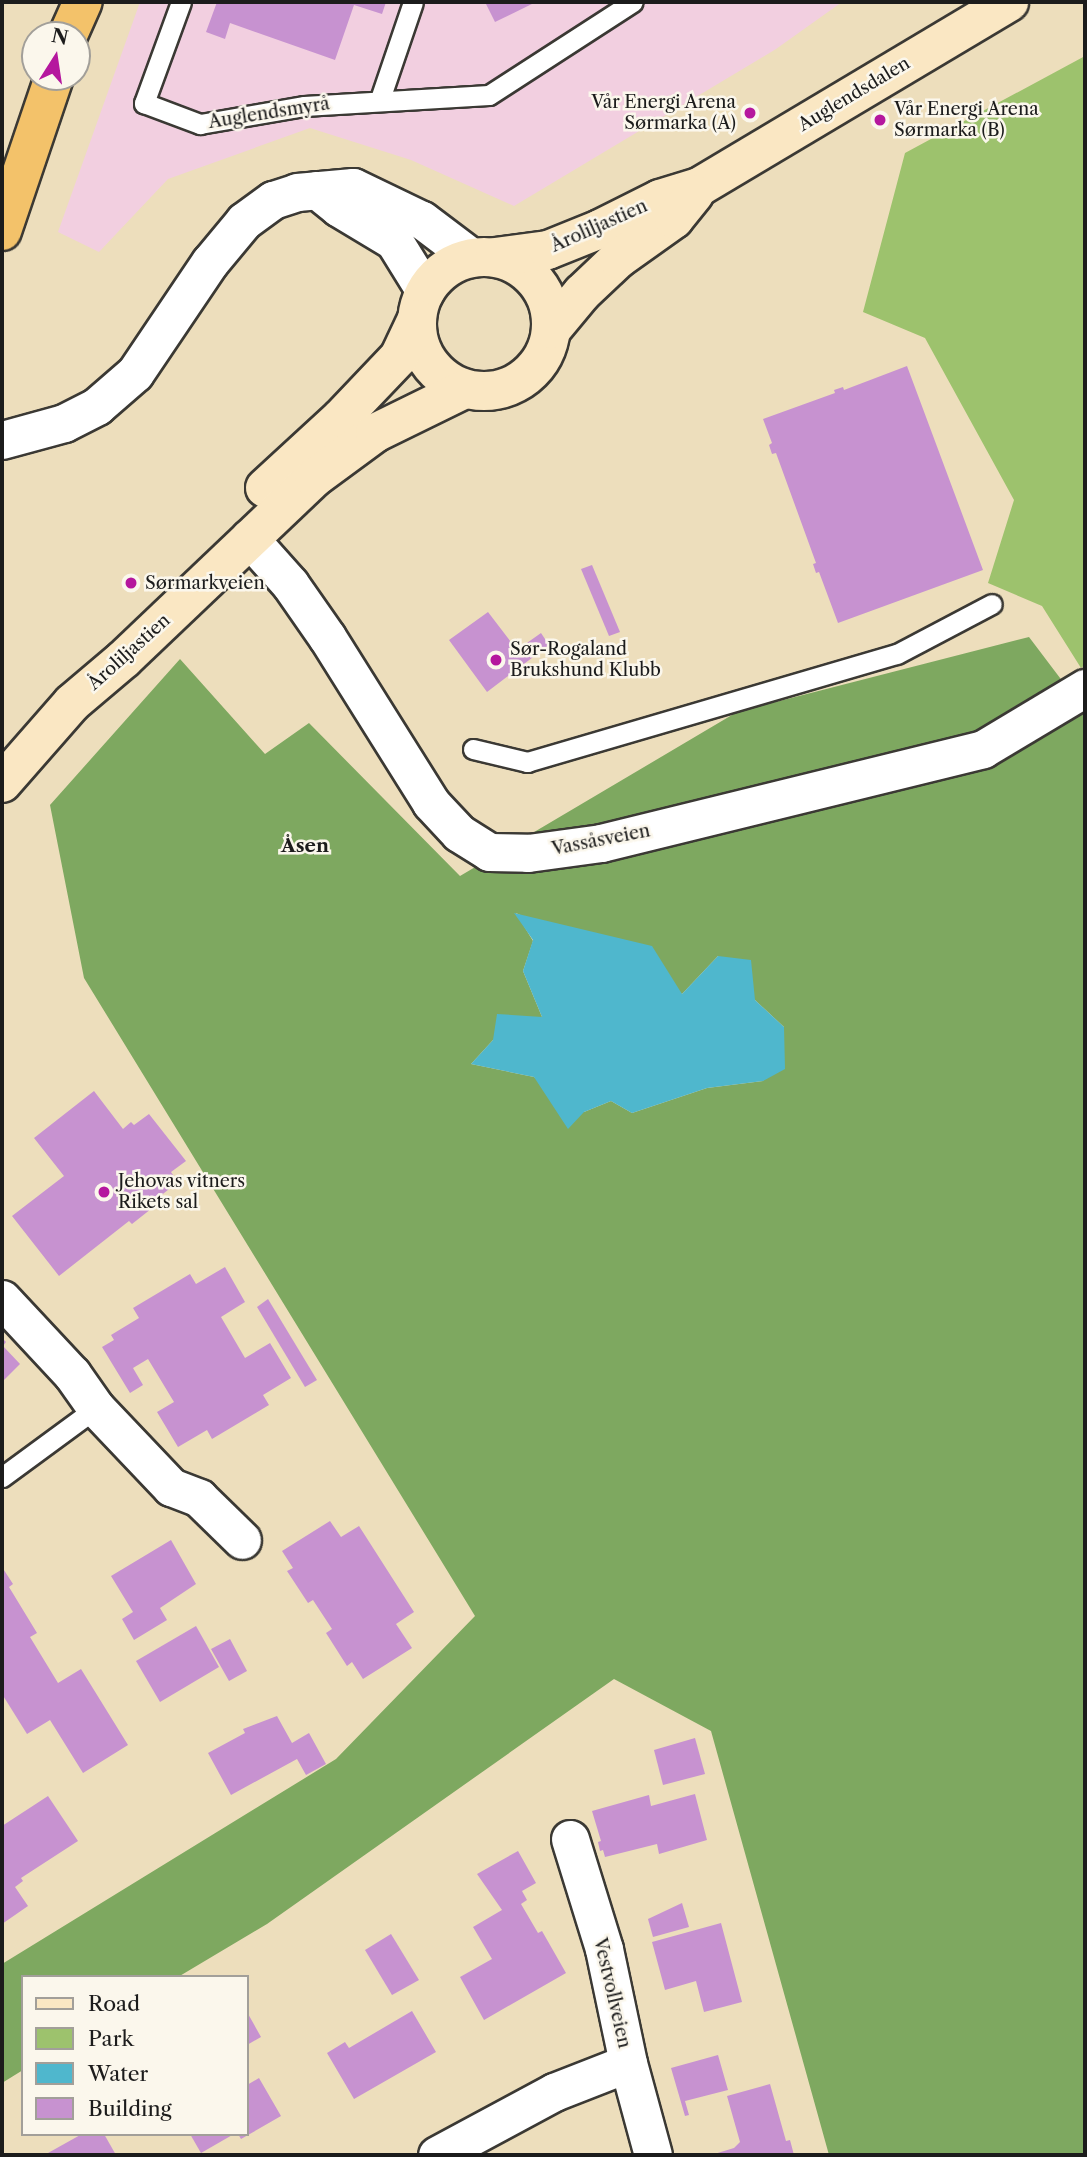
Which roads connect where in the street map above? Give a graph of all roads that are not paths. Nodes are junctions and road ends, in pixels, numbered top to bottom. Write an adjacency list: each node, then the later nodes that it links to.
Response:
1 (77, 2): 7 (highway)
2 (83, 2): 8 (highway)
3 (181, 2): 10 (lane, Auglendsmyrå)
4 (413, 2): 10 (lane)
5 (633, 2): 10 (lane, Auglendsmyrå)
6 (1009, 2): 12 (main road, Auglendsdalen)
7 (72, 21)
8 (74, 21)
9 (49, 91): 13 (highway)
10 (380, 99)
11 (317, 190): 14 (street); 15 (street); 18 (street)
12 (667, 209): 14 (main road, Åroliljastien); 16 (main road, Åroliljastien)
13 (2, 231)
14 (483, 257): 15 (main road); 16 (main road)
15 (421, 305): 17 (main road); 22 (main road, Åroliljastien)
16 (552, 330): 17 (main road)
17 (465, 389): 19 (main road, Åroliljastien)
18 (18, 437)
19 (249, 538): 21 (street, Vassåsveien); 22 (main road, Åroliljastien)
20 (992, 604): 23 (lane)
21 (1085, 688)
22 (72, 704): 24 (main road)
23 (472, 749)
24 (2, 782)
25 (2, 1299): 26 (street)
26 (96, 1408): 27 (lane); 28 (street)
27 (2, 1476)
28 (242, 1540)
29 (570, 1839): 30 (street, Vestvollveien)
30 (628, 2063): 31 (street, Vestvollveien); 32 (street)
31 (437, 2155)
32 (653, 2155)

